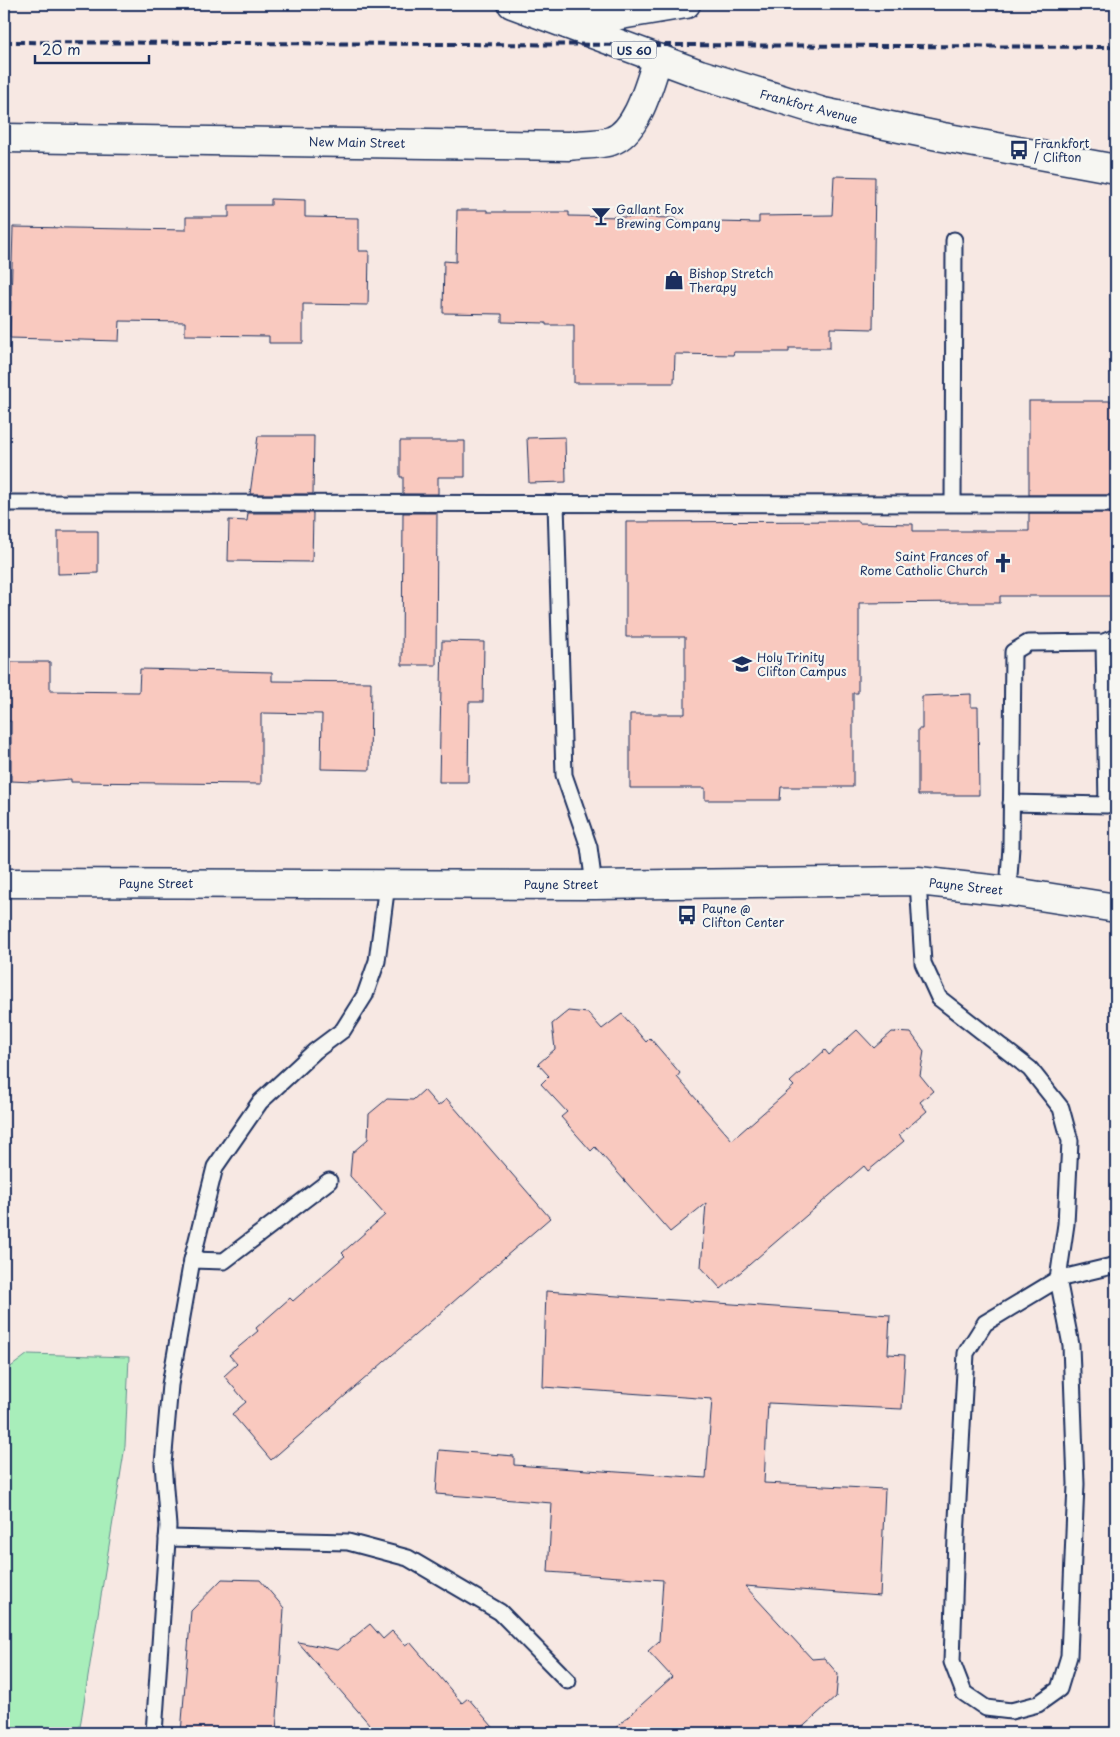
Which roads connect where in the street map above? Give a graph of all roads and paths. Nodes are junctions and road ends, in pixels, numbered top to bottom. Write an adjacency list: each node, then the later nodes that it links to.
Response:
1 (512, 4): 3 (street, Frankfort Avenue / US 60)
2 (686, 4): 3 (street)
3 (567, 24): 4 (street, Frankfort Avenue / US 60)
4 (658, 58): 5 (street, New Main Street); 6 (street, Frankfort Avenue / US 60)
5 (4, 138)
6 (1116, 169)
7 (954, 240): 10 (lane)
8 (4, 503): 9 (lane)
9 (556, 503): 10 (lane); 17 (lane)
10 (953, 503): 11 (lane)
11 (1116, 504)
12 (1110, 640): 13 (lane); 13 (lane)
13 (1011, 803): 18 (lane)
14 (918, 881): 17 (street, Payne Street); 18 (street, Payne Street); 23 (lane)
15 (4, 883): 16 (street, Payne Street)
16 (387, 884): 17 (street, Payne Street); 21 (lane)
17 (594, 885)
18 (1008, 891): 19 (street, Payne Street)
19 (1116, 908)
20 (329, 1181): 21 (lane)
21 (192, 1260): 24 (lane)
22 (1116, 1265): 23 (lane)
23 (1058, 1278): 23 (lane)
24 (167, 1538): 25 (lane); 26 (lane)
25 (568, 1681)
26 (154, 1733)

